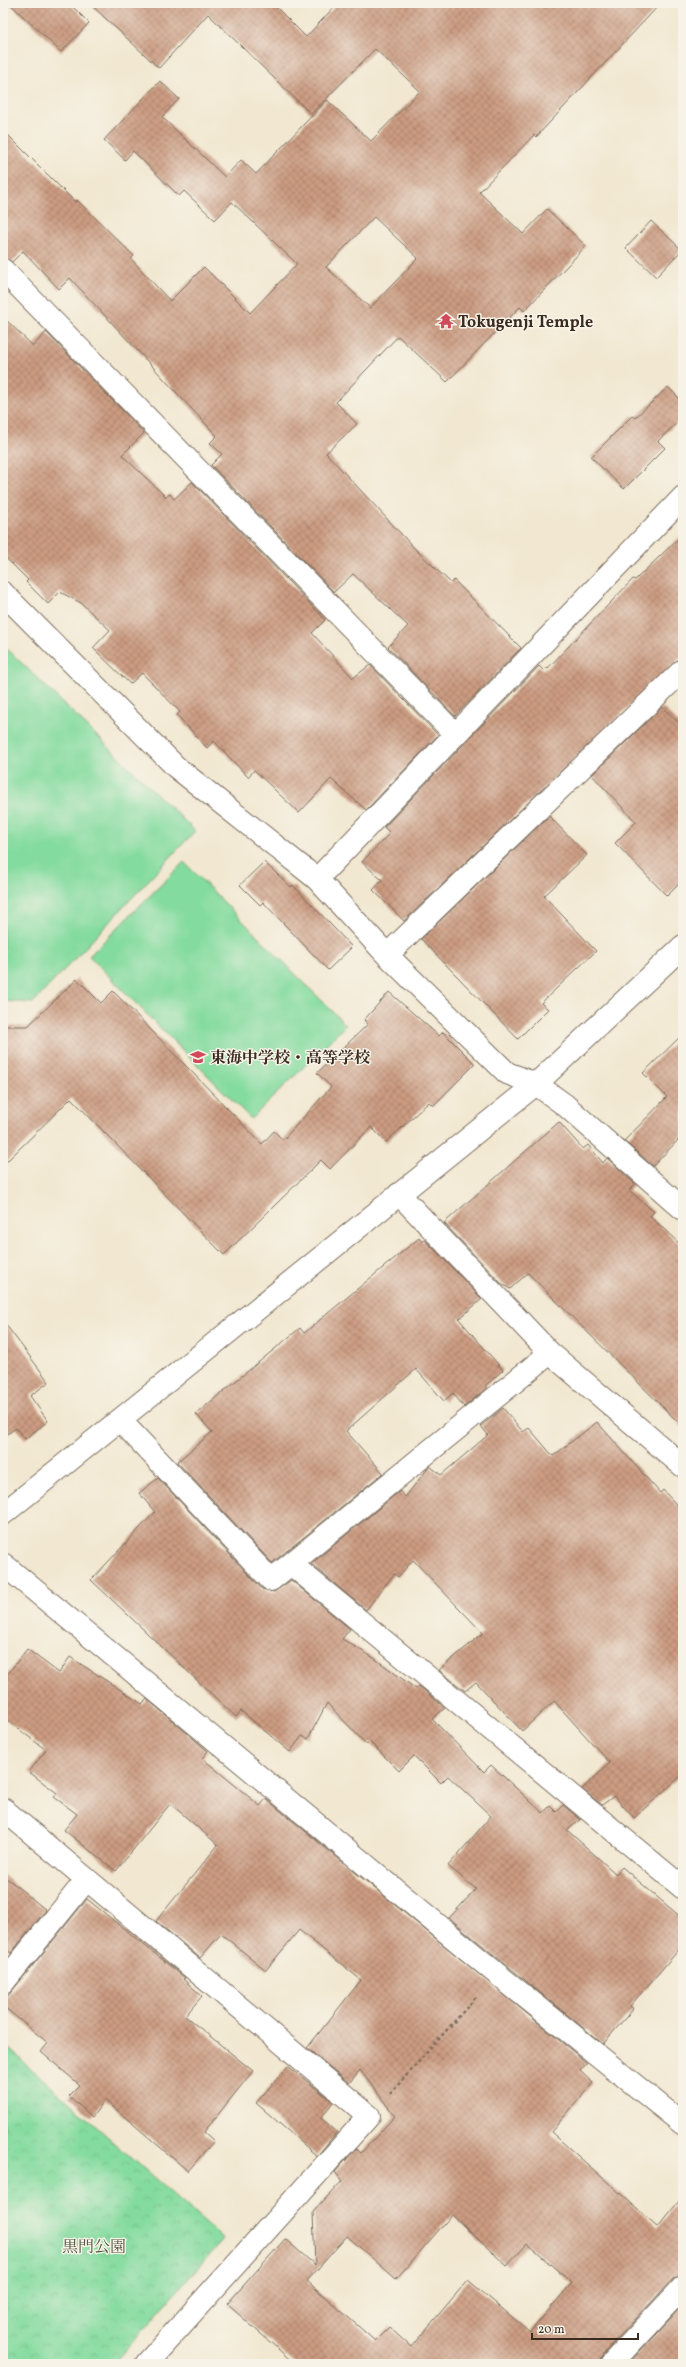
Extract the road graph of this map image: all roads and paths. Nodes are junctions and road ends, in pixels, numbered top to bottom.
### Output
1 (3, 270) edge
2 (679, 508) edge
3 (3, 593) edge
4 (683, 670) edge
5 (455, 734) junction
6 (317, 879) junction
7 (683, 946) edge
8 (387, 955) junction
9 (536, 1084) junction
10 (399, 1194) junction
11 (683, 1209) edge
12 (550, 1353) junction
13 (120, 1420) junction
14 (683, 1466) edge
15 (3, 1514) edge
16 (3, 1564) edge
17 (291, 1564) junction
18 (3, 1809) edge
19 (87, 1879) junction
20 (683, 1888) edge
21 (497, 1974) junction
22 (3, 1983) edge
23 (370, 2116) junction
24 (683, 2124) edge
25 (683, 2287) edge
26 (146, 2364) edge
27 (611, 2364) edge

1 - 5 street
2 - 5 street
3 - 6 street
4 - 8 street
5 - 6 street
6 - 8 street
7 - 9 street
8 - 9 street
9 - 10 street
9 - 11 street
10 - 12 street
10 - 13 street
12 - 14 street
12 - 17 street
13 - 15 street
13 - 17 street
16 - 21 street
17 - 20 street
18 - 19 street
19 - 22 street
19 - 23 street
21 - 23 path
21 - 24 street
23 - 26 street
25 - 27 street

